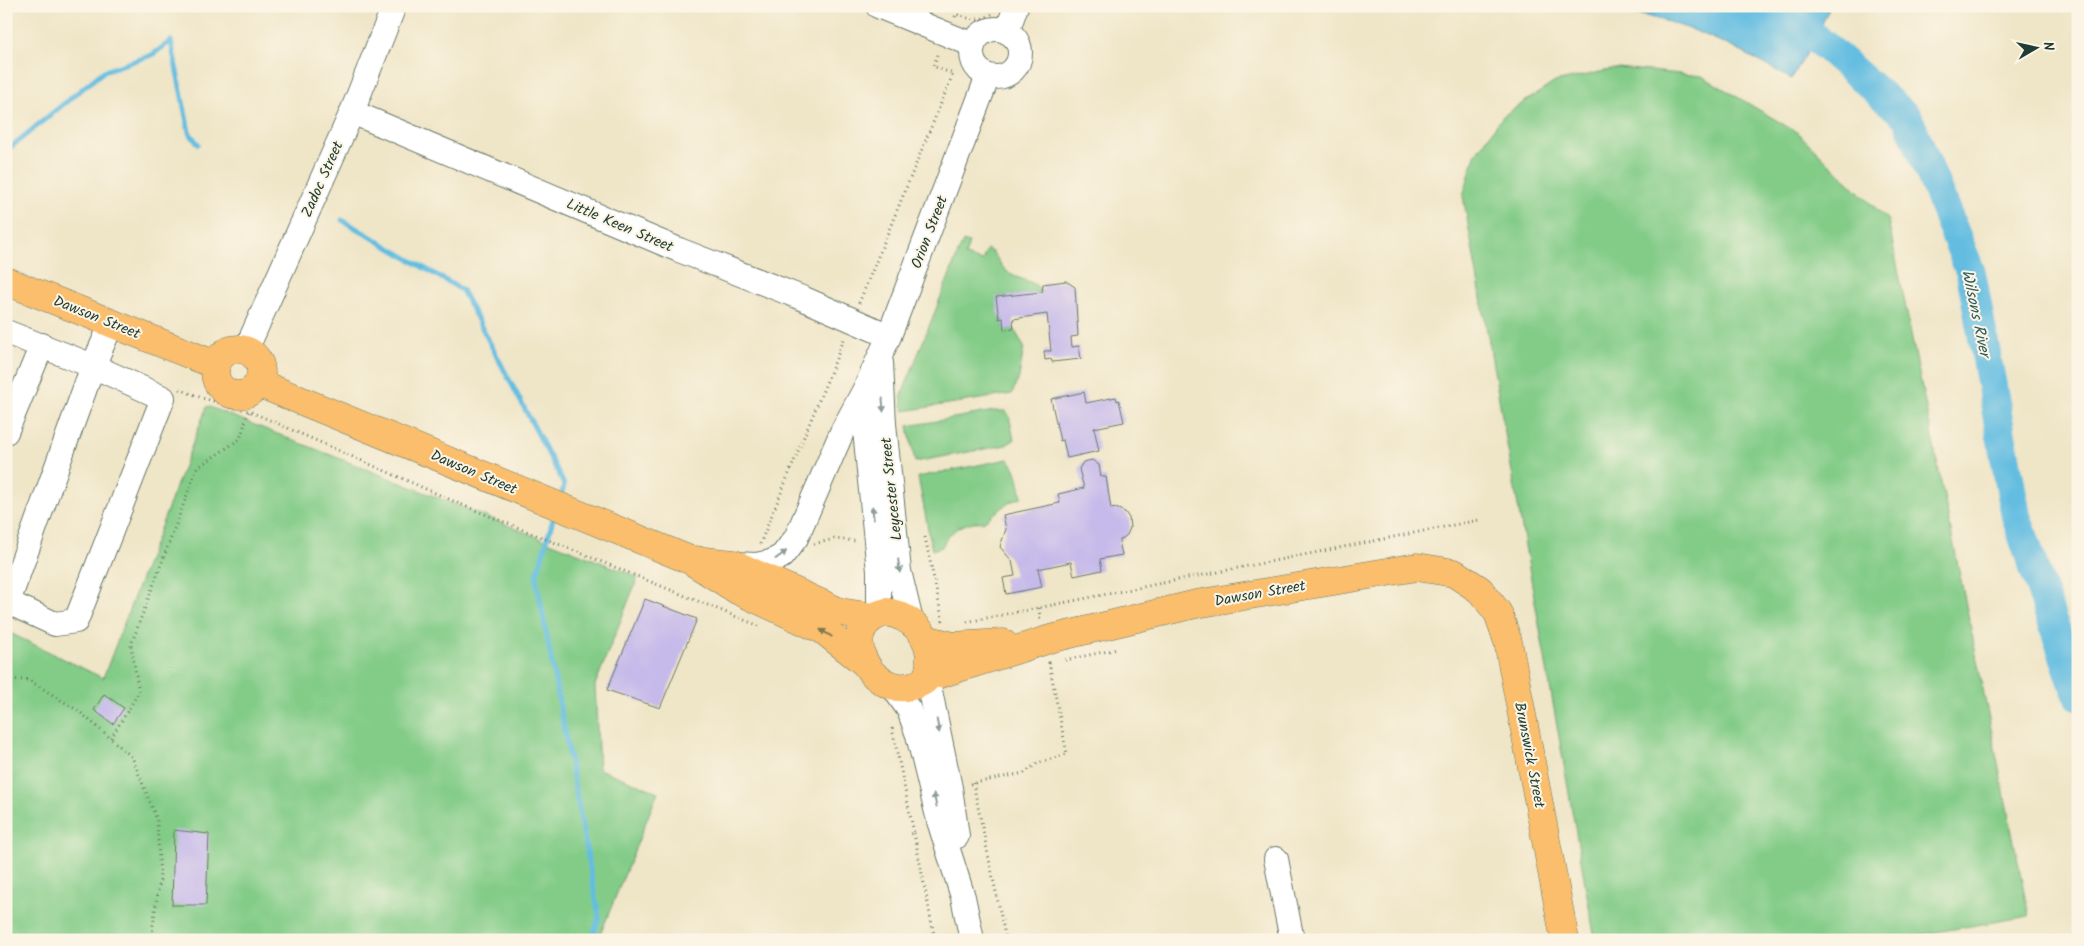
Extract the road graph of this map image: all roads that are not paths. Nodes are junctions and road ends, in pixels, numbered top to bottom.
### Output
1 (394, 6) edge
2 (878, 6) edge
3 (1007, 8) edge
4 (1007, 32) junction
5 (973, 45) junction
6 (988, 76) junction
7 (352, 112) junction
8 (6, 280) edge
9 (112, 323) junction
10 (6, 332) edge
11 (42, 345) junction
12 (885, 346) junction
13 (246, 350) junction
14 (216, 365) junction
15 (93, 366) junction
16 (258, 383) junction
17 (866, 388) junction
18 (6, 432) edge
19 (690, 560) junction
20 (734, 564) junction
21 (1470, 582) joint
22 (7, 602) edge
23 (876, 615) junction
24 (928, 628) junction
25 (1050, 639) junction
26 (864, 663) junction
27 (926, 676) junction
28 (893, 686) junction
29 (1276, 859) dead end
30 (963, 898) junction
31 (972, 940) edge
32 (1292, 940) edge
33 (1565, 940) edge

1 - 7 street, Zadoc Street
2 - 5 street
3 - 4 street
4 - 5 street
4 - 6 street
5 - 6 street
6 - 12 street, Orion Street
7 - 12 street, Little Keen Street
7 - 13 street, Zadoc Street
8 - 9 main road, Dawson Street
9 - 14 main road, Dawson Street
9 - 15 street
10 - 11 street
11 - 15 street
11 - 18 street
12 - 17 street, Orion Street
12 -> 24 street, Leycester Street
13 - 14 main road
13 - 16 main road
14 - 16 main road
15 - 22 street
15 - 22 street
16 - 19 main road, Dawson Street
20 -> 17 street, Orion Street
23 -> 17 street, Orion Street
19 - 20 main road, Dawson Street
26 -> 19 main road, Dawson Street
20 - 23 main road, Dawson Street
21 - 25 main road, Dawson Street
21 - 33 main road, Brunswick Street
23 - 24 main road
23 - 26 main road
24 - 25 main road, Dawson Street
24 - 27 main road
25 - 27 main road, Dawson Street
26 - 28 main road
27 - 28 main road
27 -> 30 street
30 -> 28 street
29 - 32 street
30 - 31 street

